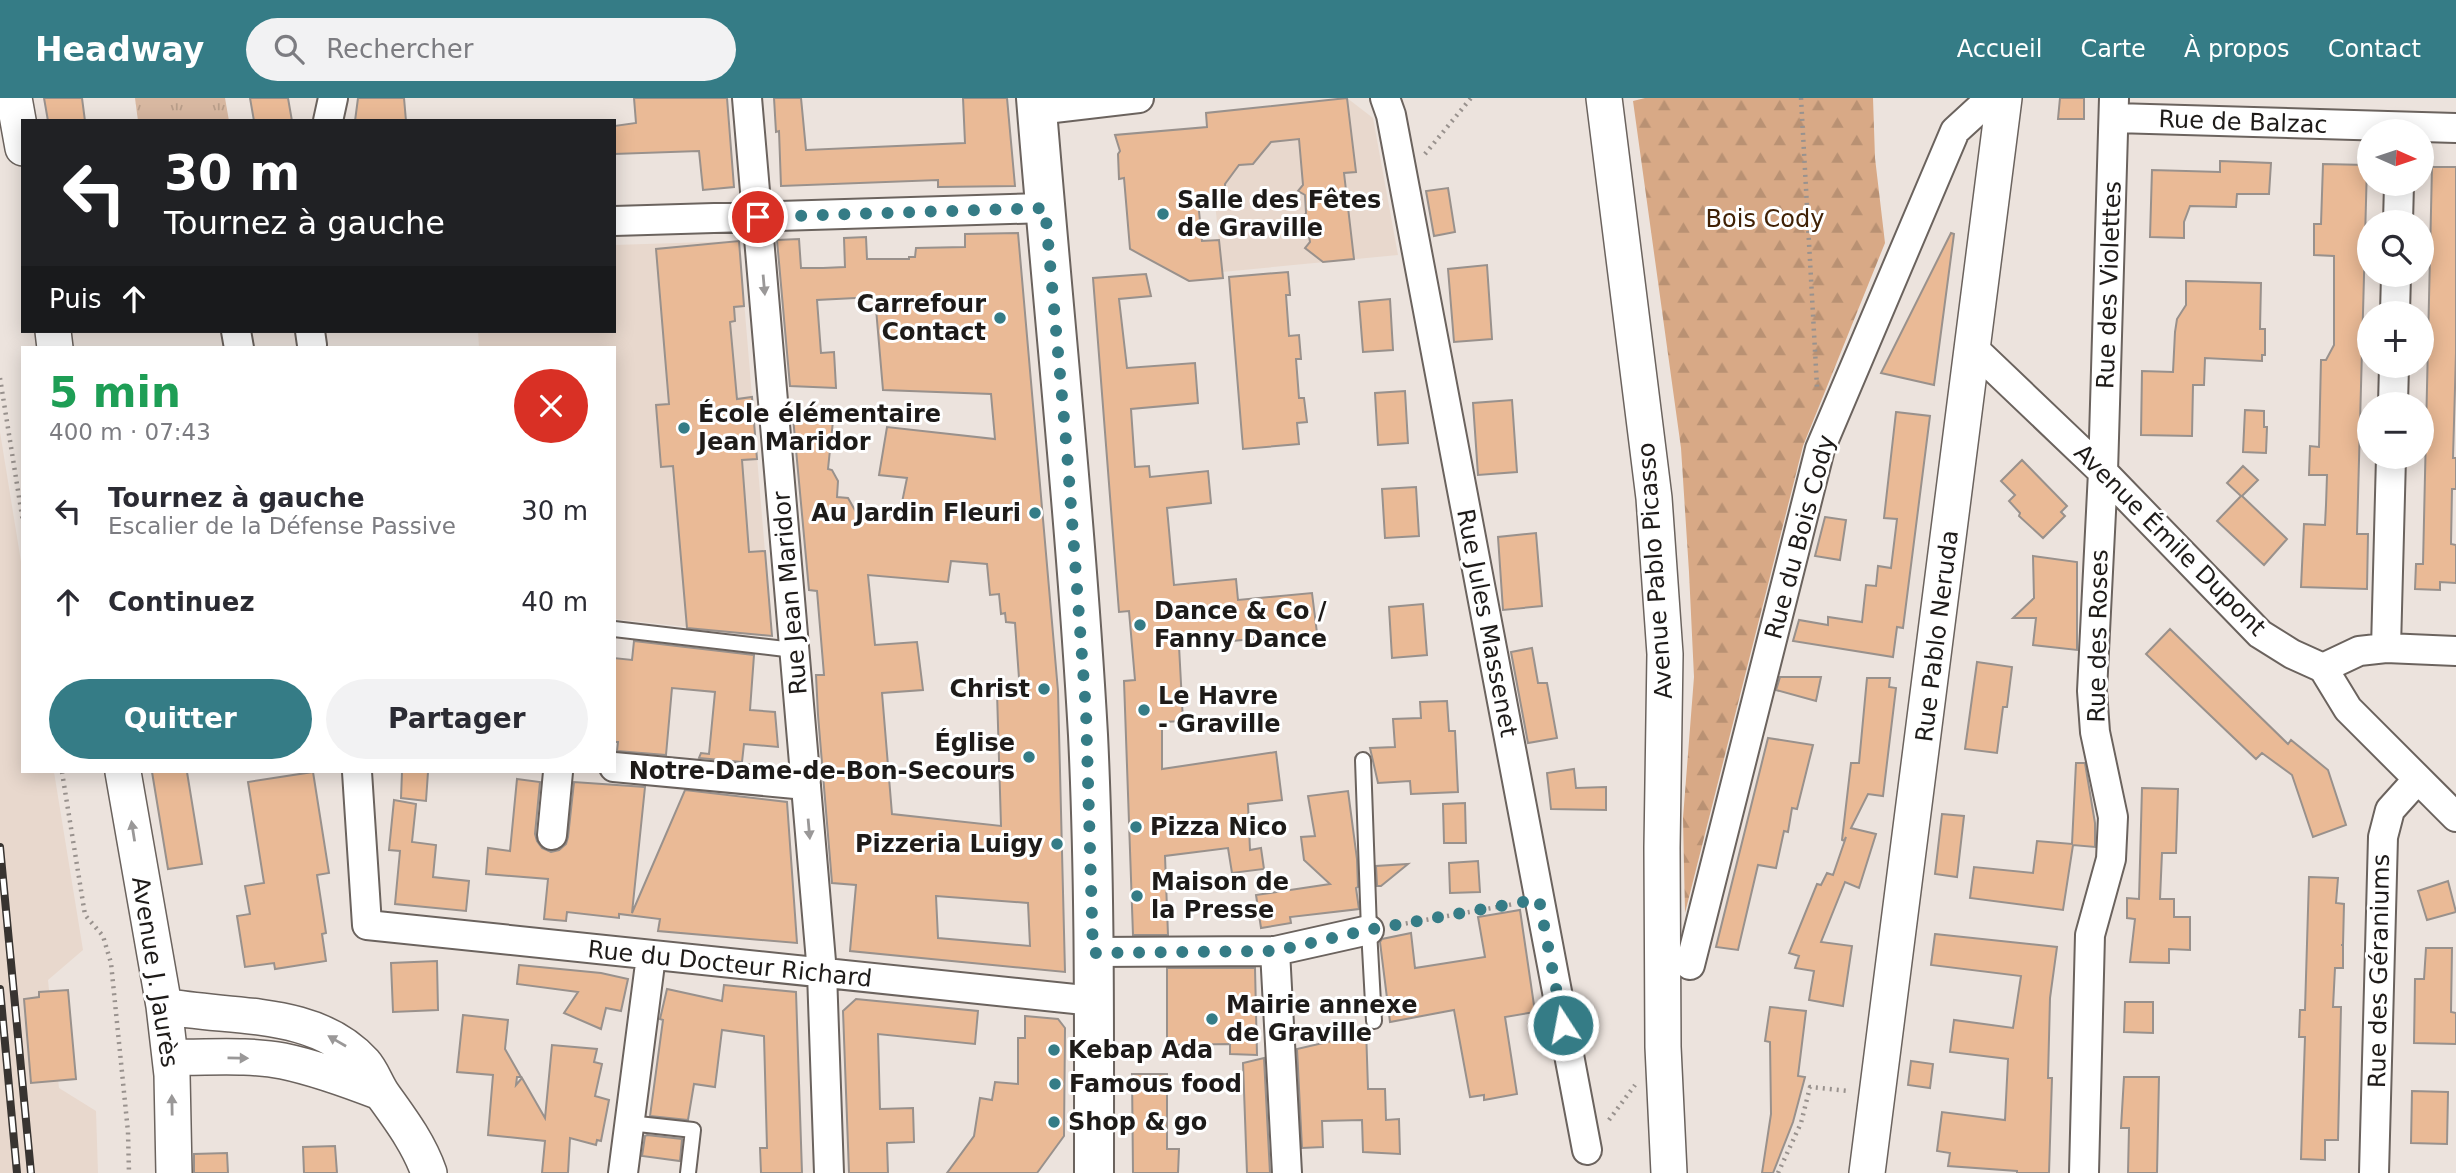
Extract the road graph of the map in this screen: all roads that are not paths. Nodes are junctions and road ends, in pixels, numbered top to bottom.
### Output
1 (14, 98) edge
2 (333, 98) edge
3 (747, 98) edge
4 (1139, 98) edge
5 (1385, 98) edge
6 (1604, 98) edge
7 (1991, 98) edge
8 (2004, 98) edge
9 (1036, 104) edge
10 (2114, 108) edge
11 (328, 119) edge
12 (2357, 126) edge
13 (2434, 128) edge
14 (2456, 128) edge
15 (21, 137) edge
16 (1045, 208) junction
17 (758, 217) junction
18 (616, 221) edge
19 (1973, 348) junction
20 (2391, 469) edge
21 (2103, 472) junction
22 (616, 629) edge
23 (2386, 648) junction
24 (794, 650) junction
25 (2456, 651) edge
26 (2323, 668) junction
27 (1363, 760) dead end
28 (616, 767) edge
29 (123, 773) edge
30 (357, 773) edge
31 (558, 773) edge
32 (2417, 780) junction
33 (806, 786) junction
34 (2456, 817) edge
35 (552, 835) dead end
36 (1368, 930) junction
37 (1275, 951) junction
38 (1093, 953) junction
39 (651, 956) junction
40 (1690, 965) dead end
41 (822, 973) junction
42 (1094, 1001) junction
43 (164, 1006) junction
44 (1374, 1021) dead end
45 (170, 1057) junction
46 (380, 1092) junction
47 (629, 1123) junction
48 (1587, 1150) road end
49 (174, 1173) edge
50 (429, 1173) edge
51 (623, 1173) edge
52 (688, 1173) edge
53 (829, 1173) edge
54 (1094, 1173) edge
55 (1287, 1173) edge
56 (1669, 1173) edge
57 (1867, 1173) edge
58 (2084, 1173) edge
59 (2374, 1173) edge

1 - 15 street
2 - 11 street
3 - 17 street, Rue Jean Maridor
4 - 9 street
5 - 48 street, Rue Jules Massenet
6 - 56 street, Avenue Pablo Picasso
7 - 40 street, Rue du Bois Cody
8 - 19 street, Rue Pablo Neruda
9 - 16 main road
10 - 12 street, Rue de Balzac
10 - 21 street, Rue des Violettes
13 - 14 street, Rue de Balzac
16 - 17 street
16 - 38 main road
17 - 18 street
17 -> 24 street, Rue Jean Maridor
19 - 21 street, Avenue Émile Dupont
19 - 57 street, Rue Pablo Neruda
20 - 23 street
21 - 26 street, Avenue Émile Dupont
21 - 58 street, Rue des Roses
22 - 24 lane
23 - 25 street
23 - 26 street
24 - 33 street, Rue Jean Maridor
26 - 32 street
27 - 36 lane
28 - 33 street
43 -> 29 street, Avenue J. Jaurès
30 - 39 street, Rue du Docteur Richard
31 - 35 street
32 - 34 street
32 - 59 street, Rue des Géraniums
33 -> 41 street, Rue Jean Maridor
36 - 37 street
36 - 44 lane
37 - 38 street
37 - 55 street
38 - 42 main road
39 - 41 street, Rue du Docteur Richard
39 - 47 street
41 - 42 street, Rue du Docteur Richard
41 - 53 street, Rue Jean Maridor
42 - 54 main road
43 - 45 street, Avenue J. Jaurès
46 -> 43 street
45 -> 46 street
49 -> 45 street, Avenue J. Jaurès
46 - 50 street
47 - 51 street
47 - 52 lane

